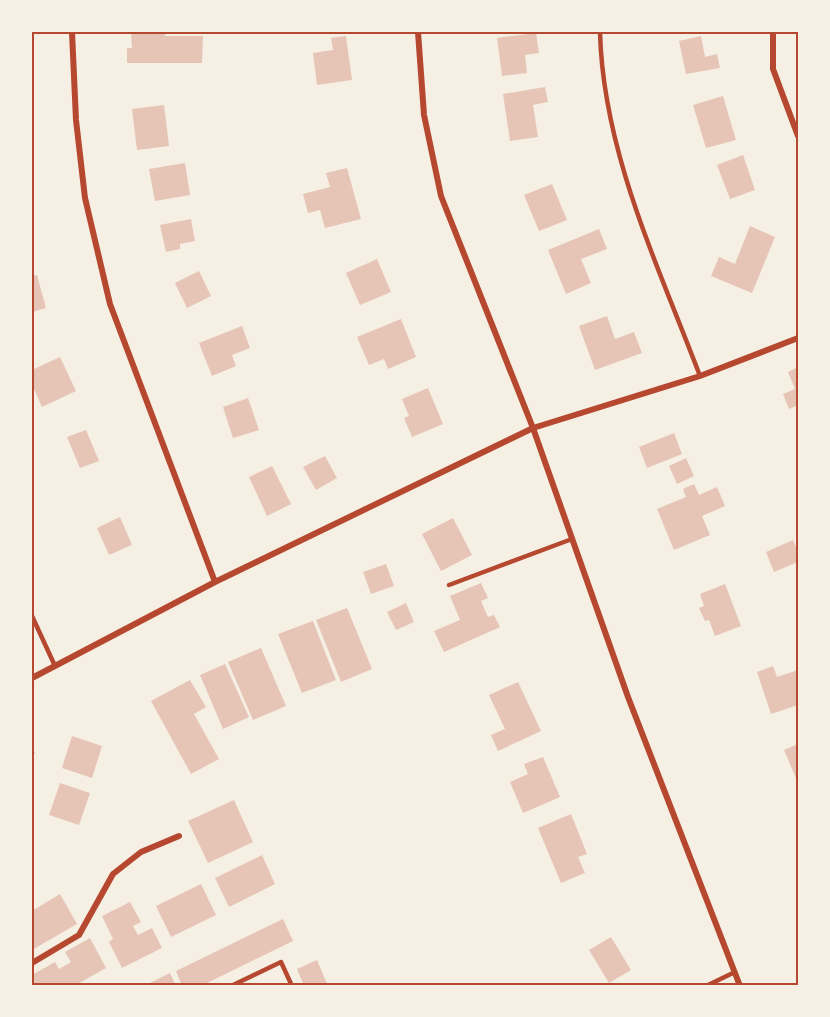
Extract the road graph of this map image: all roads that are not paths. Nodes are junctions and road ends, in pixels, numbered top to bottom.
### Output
1 (72, 32) edge
2 (418, 32) edge
3 (600, 32) edge
4 (773, 32) edge
5 (798, 136) edge
6 (798, 338) edge
7 (700, 376) junction
8 (533, 428) junction
9 (572, 539) junction
10 (215, 582) junction
11 (449, 585) dead end
12 (32, 616) edge
13 (55, 666) junction
14 (32, 678) edge
15 (179, 836) dead end
16 (32, 963) edge
17 (735, 972) junction
18 (231, 986) edge
19 (292, 986) edge
20 (706, 986) edge
21 (740, 986) edge

1 - 10 street
2 - 8 street
3 - 7 lane
4 - 5 street
6 - 7 street
7 - 8 street
8 - 9 street
8 - 10 street
9 - 11 lane
9 - 17 street
10 - 13 street
12 - 13 lane
13 - 14 street
15 - 16 street
17 - 20 lane
17 - 21 street
18 - 19 lane

